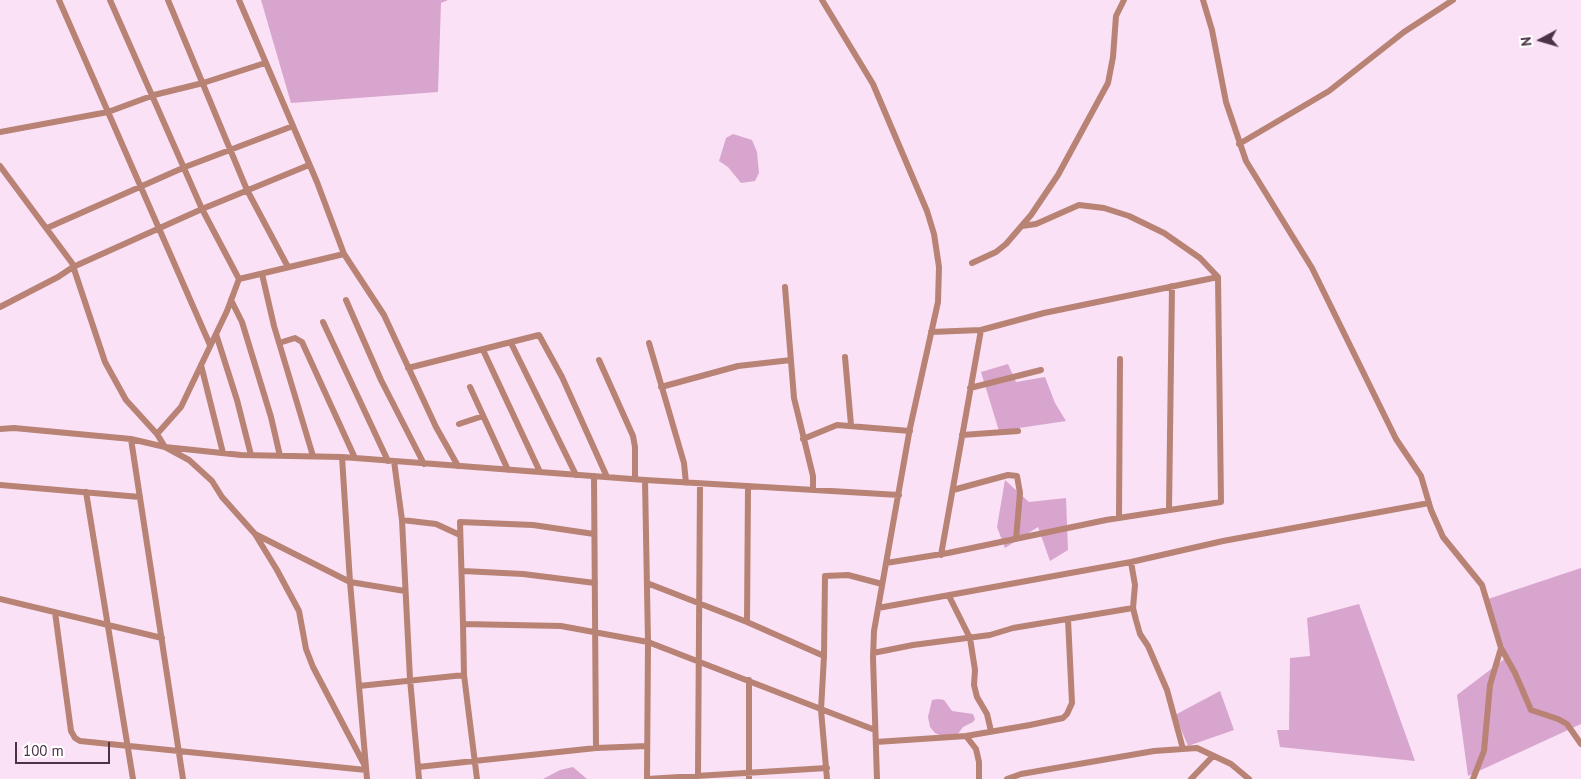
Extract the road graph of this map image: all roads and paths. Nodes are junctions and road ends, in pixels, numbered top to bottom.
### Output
1 (59, 0) edge
2 (110, 0) edge
3 (168, 0) edge
4 (239, 0) edge
5 (822, 0) edge
6 (1124, 0) edge
7 (1203, 0) edge
8 (1453, 0) edge
9 (265, 63) junction
10 (203, 83) junction
11 (154, 95) junction
12 (108, 112) junction
13 (293, 126) junction
14 (0, 132) edge
15 (1239, 144) junction
16 (231, 150) junction
17 (309, 164) junction
18 (0, 166) edge
19 (185, 168) junction
20 (142, 187) junction
21 (247, 190) junction
22 (202, 209) junction
23 (1022, 226) junction
24 (47, 228) junction
25 (159, 228) junction
26 (344, 254) junction
27 (972, 263) dead end
28 (73, 267) junction
29 (288, 267) junction
30 (262, 274) junction
31 (1218, 277) junction
32 (239, 279) junction
33 (1172, 286) junction
34 (785, 287) dead end
35 (231, 300) junction
36 (346, 300) dead end
37 (0, 307) edge
38 (323, 322) dead end
39 (981, 330) junction
40 (931, 332) junction
41 (216, 334) junction
42 (279, 343) junction
43 (511, 343) junction
44 (649, 343) dead end
45 (210, 345) junction
46 (483, 350) junction
47 (845, 357) dead end
48 (1120, 359) dead end
49 (599, 360) dead end
50 (791, 360) junction
51 (201, 364) junction
52 (408, 368) junction
53 (1041, 370) dead end
54 (470, 387) dead end
55 (661, 388) junction
56 (970, 388) junction
57 (483, 416) junction
58 (459, 424) dead end
59 (851, 425) junction
60 (0, 429) edge
61 (910, 431) junction
62 (1018, 431) dead end
63 (157, 434) junction
64 (962, 435) junction
65 (131, 439) junction
66 (804, 439) junction
67 (165, 447) junction
68 (223, 453) junction
69 (251, 455) junction
70 (280, 456) junction
71 (313, 456) junction
72 (342, 457) junction
73 (355, 458) junction
74 (391, 461) junction
75 (424, 464) junction
76 (458, 466) junction
77 (508, 470) junction
78 (540, 472) junction
79 (576, 475) junction
80 (594, 476) junction
81 (607, 477) junction
82 (635, 479) junction
83 (645, 480) junction
84 (686, 483) junction
85 (700, 484) junction
86 (0, 485) edge
87 (748, 486) junction
88 (812, 490) junction
89 (953, 490) junction
90 (86, 492) junction
91 (899, 495) junction
92 (140, 497) junction
93 (1429, 503) junction
94 (1169, 510) junction
95 (1119, 518) junction
96 (402, 520) junction
97 (255, 534) junction
98 (594, 534) junction
99 (460, 535) junction
100 (1016, 539) junction
101 (941, 555) junction
102 (1131, 562) junction
103 (886, 563) junction
104 (463, 571) junction
105 (350, 582) junction
106 (595, 583) junction
107 (647, 583) junction
108 (882, 584) junction
109 (405, 591) junction
110 (949, 596) junction
111 (0, 599) edge
112 (699, 604) junction
113 (878, 608) junction
114 (1133, 608) junction
115 (55, 612) junction
116 (1068, 619) junction
117 (747, 622) junction
118 (464, 624) junction
119 (110, 625) junction
120 (595, 632) junction
121 (162, 638) junction
122 (970, 638) junction
123 (648, 642) junction
124 (1501, 648) junction
125 (873, 653) junction
126 (824, 656) junction
127 (700, 661) junction
128 (464, 675) junction
129 (410, 679) junction
130 (749, 680) junction
131 (359, 686) junction
132 (821, 710) junction
133 (875, 730) junction
134 (991, 731) junction
135 (966, 736) junction
136 (876, 742) junction
137 (1581, 744) edge
138 (128, 745) junction
139 (647, 746) junction
140 (596, 748) junction
141 (1183, 749) junction
142 (180, 750) junction
143 (1213, 756) junction
144 (475, 760) junction
145 (418, 767) junction
146 (366, 768) junction
147 (827, 768) junction
148 (698, 775) junction
149 (749, 776) edge
150 (133, 779) edge
151 (183, 779) edge
152 (366, 779) edge
153 (419, 779) edge
154 (476, 779) edge
155 (647, 779) edge
156 (827, 779) edge
157 (877, 779) edge
158 (979, 779) edge
159 (1006, 779) edge
160 (1191, 779) edge
161 (1249, 779) edge
162 (1473, 779) edge

1 - 12 street
2 - 11 street
3 - 10 street
4 - 9 street
5 - 40 street
6 - 23 street
7 - 15 street
8 - 15 street
9 - 10 street
9 - 13 street
10 - 11 street
10 - 16 street
11 - 12 street
11 - 19 street
12 - 14 street
12 - 20 street
13 - 16 street
13 - 17 street
15 - 93 street
16 - 19 street
16 - 21 street
17 - 21 street
17 - 26 street
18 - 24 street
19 - 20 street
19 - 22 street
20 - 24 street
20 - 25 street
21 - 22 street
21 - 29 street
22 - 25 street
22 - 32 street
23 - 27 street
23 - 31 street
24 - 28 street
25 - 28 street
25 - 45 street
26 - 29 street
26 - 52 street
28 - 37 street
28 - 63 street
29 - 30 street
30 - 32 street
30 - 42 street
31 - 33 street
31 - 94 street
32 - 35 street
33 - 39 street
33 - 94 street
34 - 50 street
35 - 41 street
35 - 70 street
36 - 75 street
38 - 74 street
39 - 40 street
39 - 56 street
40 - 61 street
41 - 45 street
41 - 69 street
42 - 71 street
42 - 73 street
43 - 46 street
43 - 79 street
43 - 81 street
44 - 55 street
45 - 51 street
46 - 52 street
46 - 78 street
47 - 59 street
48 - 95 street
49 - 82 street
50 - 55 street
50 - 66 street
51 - 63 street
51 - 68 street
52 - 76 street
53 - 56 street
54 - 57 street
55 - 84 street
56 - 64 street
57 - 58 street
57 - 77 street
59 - 61 street
59 - 66 street
60 - 65 street
61 - 91 street
62 - 64 street
63 - 67 street
64 - 89 street
65 - 67 street
65 - 92 street
66 - 88 street
67 - 68 street
67 - 97 street
68 - 69 street
69 - 70 street
70 - 71 street
71 - 72 street
72 - 73 street
72 - 105 street
73 - 74 street
74 - 75 street
74 - 96 street
75 - 76 street
76 - 77 street
77 - 78 street
78 - 79 street
79 - 80 street
80 - 81 street
80 - 98 street
81 - 82 street
82 - 83 street
83 - 84 street
83 - 107 street
84 - 85 street
85 - 87 street
85 - 112 street
86 - 90 street
87 - 88 street
87 - 117 street
88 - 91 street
89 - 100 street
89 - 101 street
90 - 92 street
90 - 119 street
91 - 103 street
92 - 121 street
93 - 102 street
93 - 124 street
94 - 95 street
95 - 100 street
96 - 99 street
96 - 109 street
97 - 105 street
97 - 146 street
98 - 99 street
98 - 106 street
99 - 104 street
100 - 101 street
101 - 103 street
102 - 110 street
102 - 114 street
103 - 108 street
104 - 106 street
104 - 118 street
105 - 109 street
105 - 131 street
106 - 120 street
107 - 112 street
107 - 123 street
108 - 113 street
108 - 126 street
109 - 129 street
110 - 113 street
110 - 122 street
111 - 115 street
112 - 117 street
112 - 127 street
113 - 125 street
114 - 116 street
114 - 141 street
115 - 119 street
115 - 138 street
116 - 122 street
116 - 134 street
117 - 126 street
118 - 120 street
118 - 128 street
119 - 121 street
119 - 138 street
120 - 123 street
120 - 140 street
121 - 142 street
122 - 125 street
122 - 134 street
123 - 127 street
123 - 139 street
124 - 137 street
124 - 162 street
125 - 133 street
126 - 132 street
127 - 130 street
127 - 148 street
128 - 129 street
128 - 144 street
129 - 131 street
129 - 145 street
130 - 132 street
130 - 149 street
131 - 146 street
132 - 133 street
132 - 147 street
133 - 136 street
134 - 135 street
135 - 136 street
135 - 158 street
136 - 157 street
138 - 142 street
138 - 150 street
139 - 140 street
139 - 155 street
140 - 144 street
141 - 143 street
141 - 159 street
142 - 146 street
142 - 151 street
143 - 160 street
143 - 161 street
144 - 145 street
144 - 154 street
145 - 153 street
146 - 152 street
147 - 149 street
147 - 156 street
148 - 149 street
148 - 155 street

